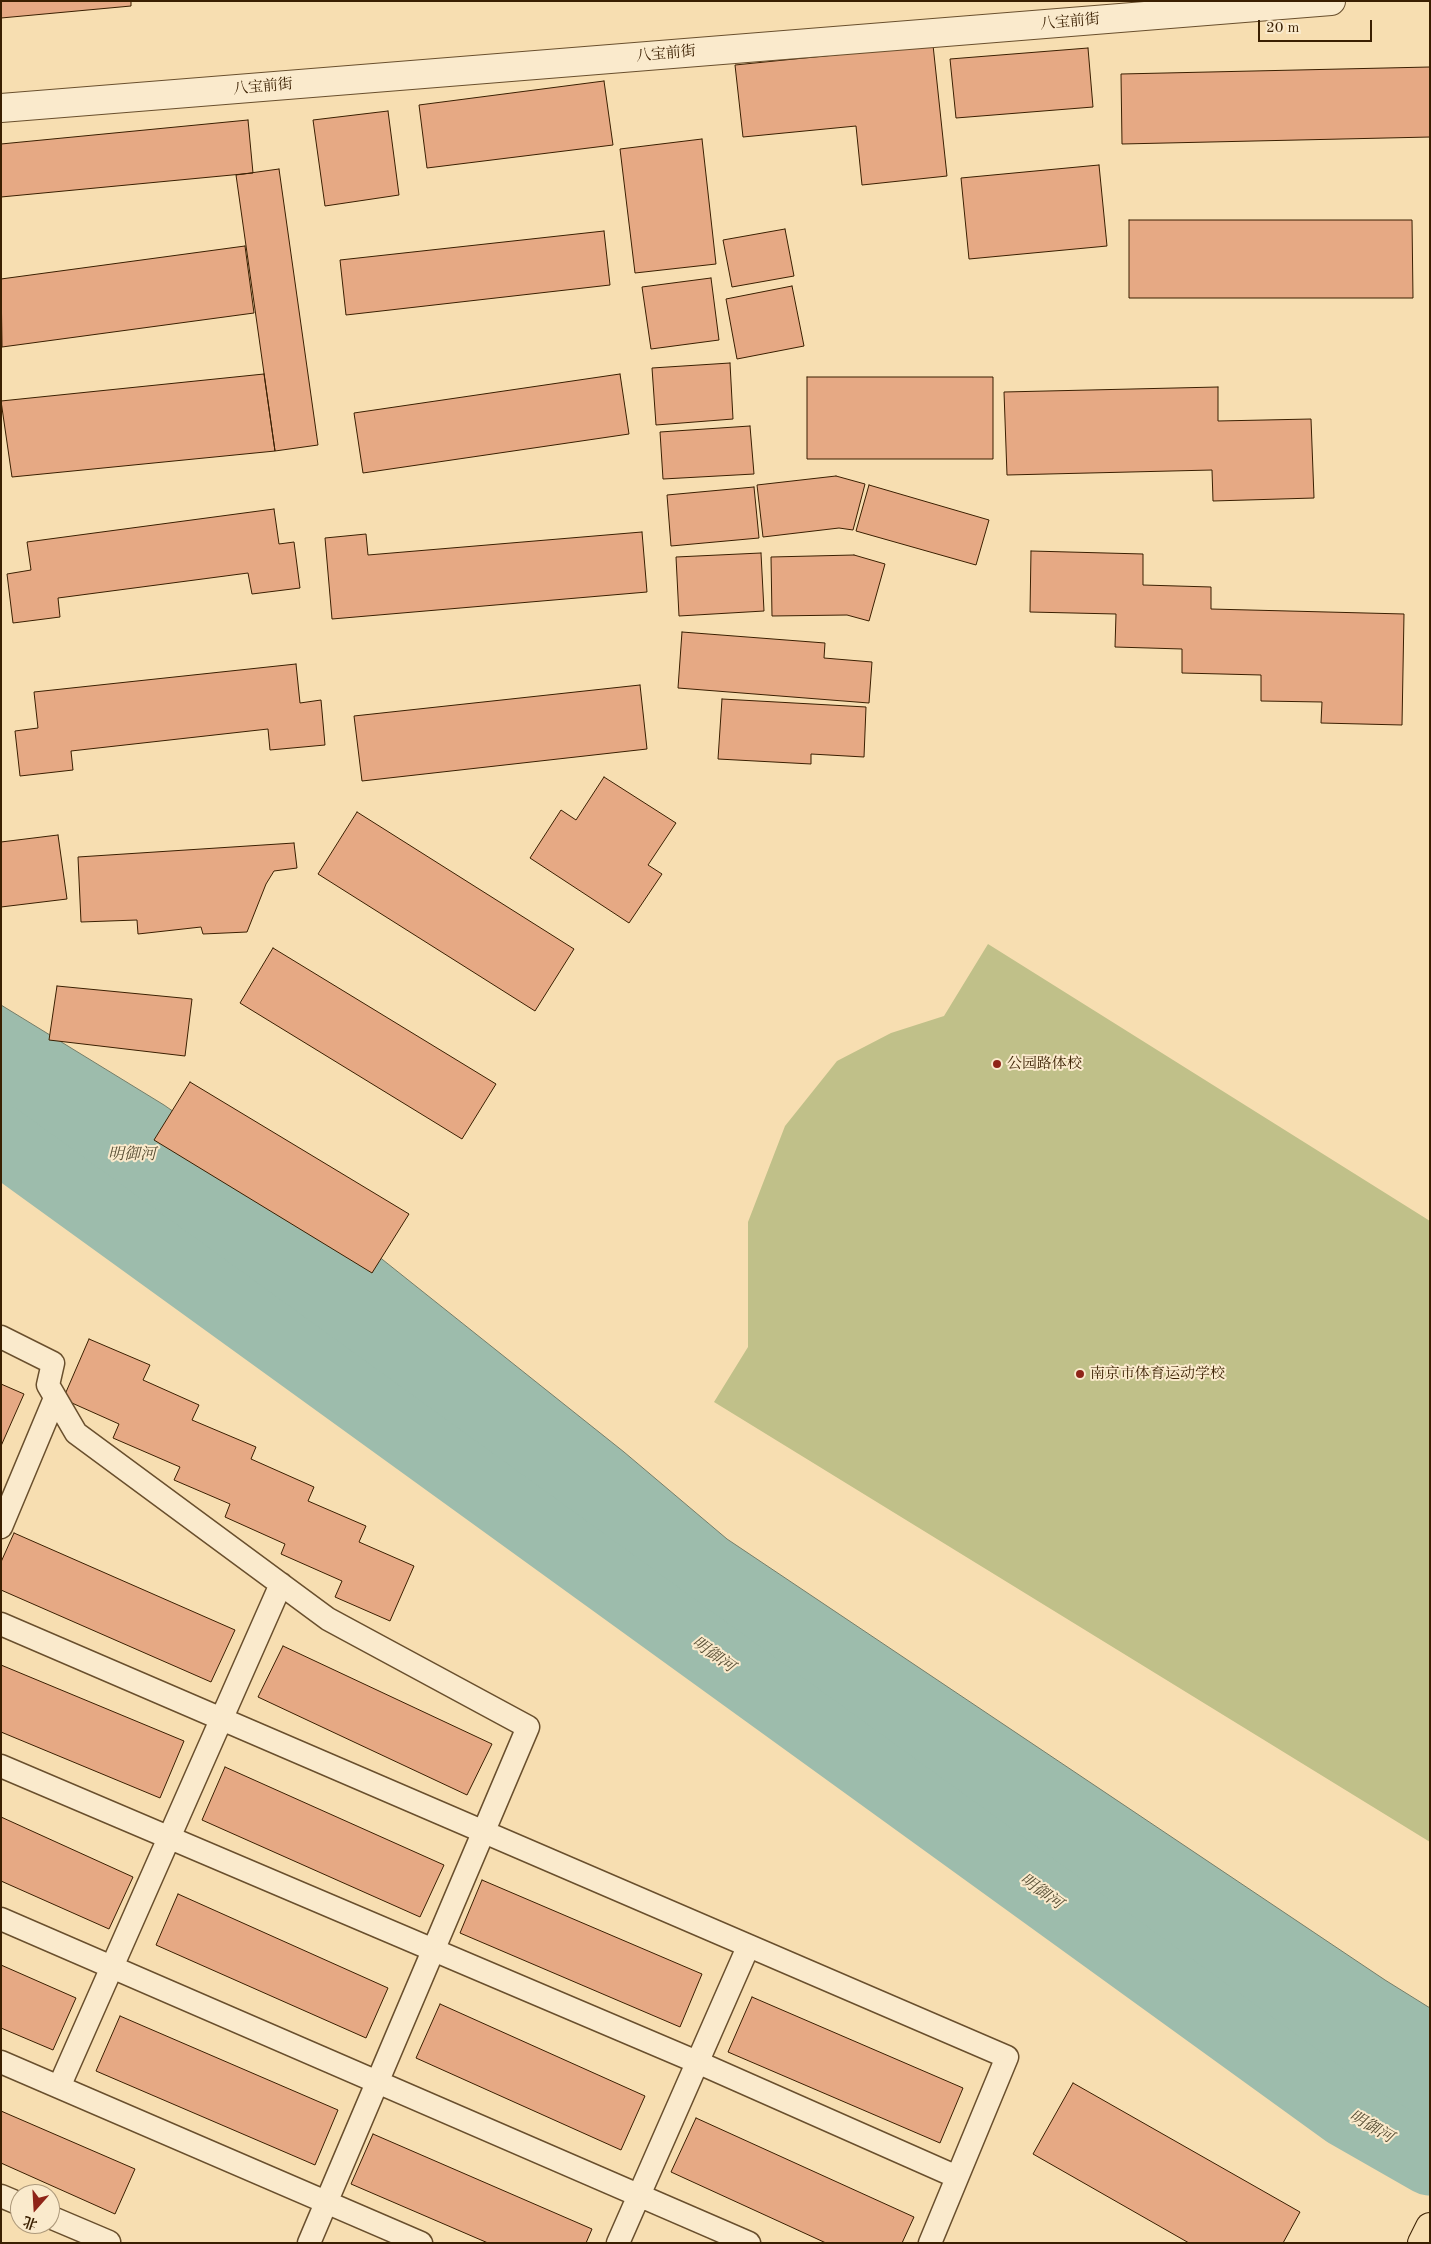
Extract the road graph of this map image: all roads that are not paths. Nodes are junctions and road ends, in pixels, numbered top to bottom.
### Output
1 (1331, 1) edge
2 (1, 108) edge
3 (1, 1337) edge
4 (56, 1398) junction
5 (1, 1527) edge
6 (281, 1584) junction
7 (1, 1624) edge
8 (222, 1719) junction
9 (1, 1766) edge
10 (482, 1831) junction
11 (169, 1838) junction
12 (1, 1919) edge
13 (748, 1947) junction
14 (433, 1949) junction
15 (112, 1967) junction
16 (1, 2062) edge
17 (697, 2062) junction
18 (377, 2082) junction
19 (59, 2087) junction
20 (958, 2177) junction
21 (639, 2195) junction
22 (326, 2201) junction
23 (60, 2221) edge
24 (1430, 2227) edge
25 (109, 2242) edge
26 (309, 2243) edge
27 (421, 2243) edge
28 (618, 2243) edge
29 (748, 2243) edge
30 (930, 2243) edge
31 (1422, 2243) edge

1 - 2 street, 八宝前街
3 - 4 lane
4 - 5 lane
4 - 6 lane
6 - 8 lane
6 - 10 lane
7 - 8 lane
8 - 10 lane
8 - 11 lane
9 - 11 lane
10 - 13 lane
10 - 14 lane
11 - 14 lane
11 - 15 lane
12 - 15 lane
13 - 17 lane
13 - 20 lane
14 - 17 lane
14 - 18 lane
15 - 18 lane
15 - 19 lane
16 - 19 lane
17 - 20 lane
17 - 21 lane
18 - 21 lane
18 - 22 lane
19 - 22 lane
20 - 30 lane
21 - 28 lane
21 - 29 lane
22 - 26 lane
22 - 27 lane
23 - 25 lane
24 - 31 main road

